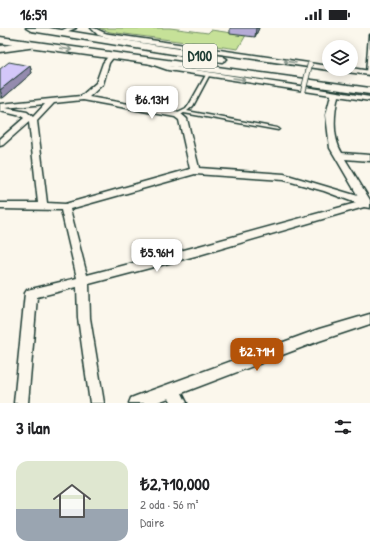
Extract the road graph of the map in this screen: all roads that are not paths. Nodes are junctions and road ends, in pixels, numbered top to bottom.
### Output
1 (73, 28) edge
2 (94, 28) edge
3 (24, 30) edge
4 (61, 32) junction
5 (370, 36) edge
6 (0, 39) edge
7 (105, 39) junction
8 (129, 40) junction
9 (33, 45) junction
10 (0, 49) edge
11 (112, 55) junction
12 (132, 58) junction
13 (369, 63) edge
14 (310, 64) dead end
15 (322, 67) edge
16 (358, 73) edge
17 (208, 74) junction
18 (369, 76) edge
19 (370, 91) edge
20 (303, 92) dead end
21 (335, 93) junction
22 (83, 98) junction
23 (370, 98) edge
24 (54, 100) junction
25 (0, 107) edge
26 (180, 113) junction
27 (31, 119) junction
28 (277, 129) dead end
29 (0, 143) edge
30 (339, 156) junction
31 (370, 158) edge
32 (195, 171) junction
33 (0, 206) edge
34 (369, 206) edge
35 (43, 207) junction
36 (65, 207) junction
37 (83, 281) junction
38 (370, 318) edge
39 (172, 390) junction
40 (21, 403) edge
41 (97, 403) edge
42 (136, 403) edge
43 (180, 403) edge

1 - 4 street
2 - 8 street
3 - 4 highway, D100
3 - 6 highway
4 - 7 highway, D100
4 - 9 highway
5 - 13 lane
6 - 9 highway, D100
7 - 8 highway
7 - 18 highway, D100
15 -> 8 street
9 - 10 main road
9 -> 11 highway, D100
11 - 12 highway, D100
11 - 22 street
12 - 17 street
12 - 19 highway, D100
13 - 18 lane
14 - 20 street, bridge
16 - 18 street
17 -> 21 street
17 - 26 lane
21 - 23 street
21 - 30 street
22 - 24 street
22 - 26 street
24 - 25 street
24 - 27 street
25 - 27 street
26 - 28 lane
26 - 32 street
27 - 29 street
27 - 35 street
30 - 31 street
30 - 34 street
32 - 34 street
32 - 36 street
33 - 35 street
34 - 37 street
35 - 36 street
36 - 37 street
37 - 40 street
37 - 41 street
38 - 39 street
39 - 42 street
39 - 43 street

